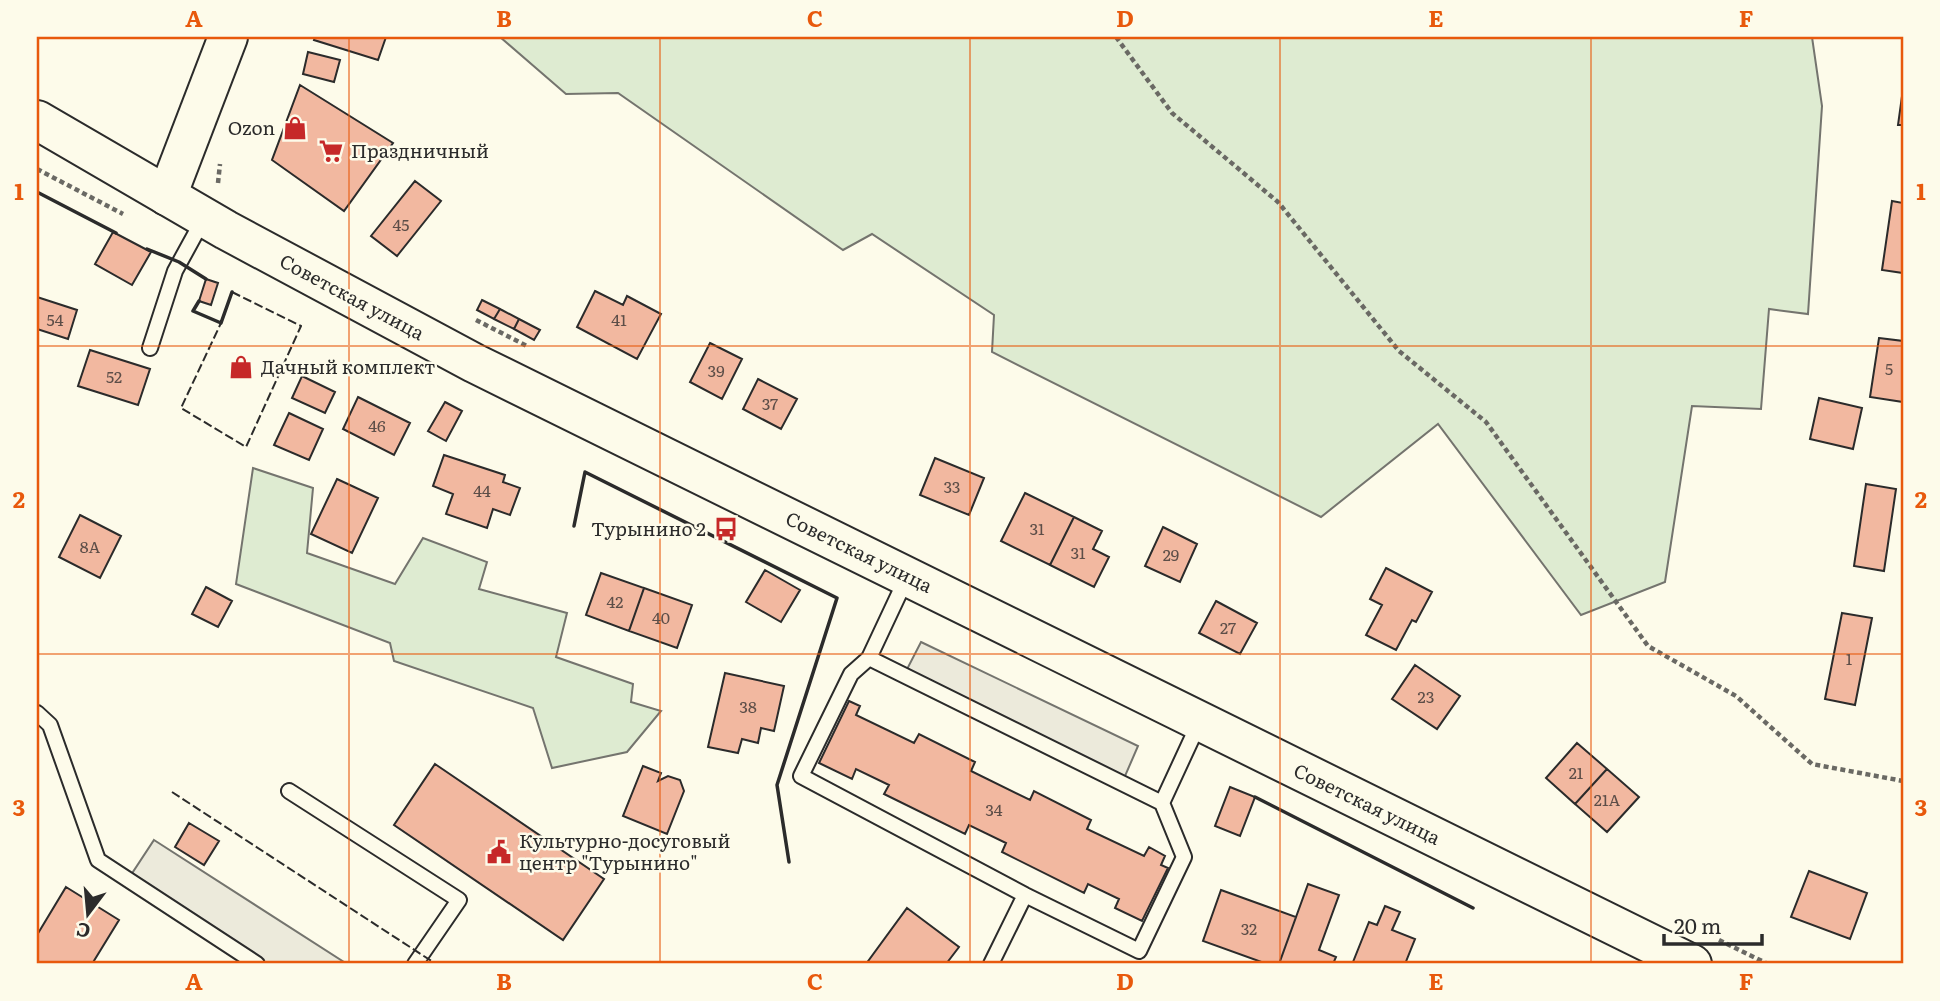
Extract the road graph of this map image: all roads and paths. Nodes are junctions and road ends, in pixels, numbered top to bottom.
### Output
1 (228, 37) edge
2 (1116, 37) edge
3 (37, 120) edge
4 (167, 196) junction
5 (204, 218) junction
6 (150, 348) dead end
7 (908, 576) junction
8 (869, 658) junction
9 (37, 713) edge
10 (1200, 721) junction
11 (1903, 781) edge
12 (289, 791) dead end
13 (1162, 803) junction
14 (1025, 895) junction
15 (257, 964) edge
16 (415, 964) edge
17 (991, 964) edge
18 (1692, 964) edge

1 - 4 main road
2 - 11 path
3 - 4 main road, Советская улица
4 - 5 main road, Советская улица
5 - 6 lane
5 - 7 main road, Советская улица
7 - 8 lane
7 - 10 main road, Советская улица
8 - 13 lane
8 - 14 lane
9 - 15 lane
10 - 13 lane
10 - 18 main road, Советская улица
12 - 16 lane
13 - 14 lane
14 - 17 lane

